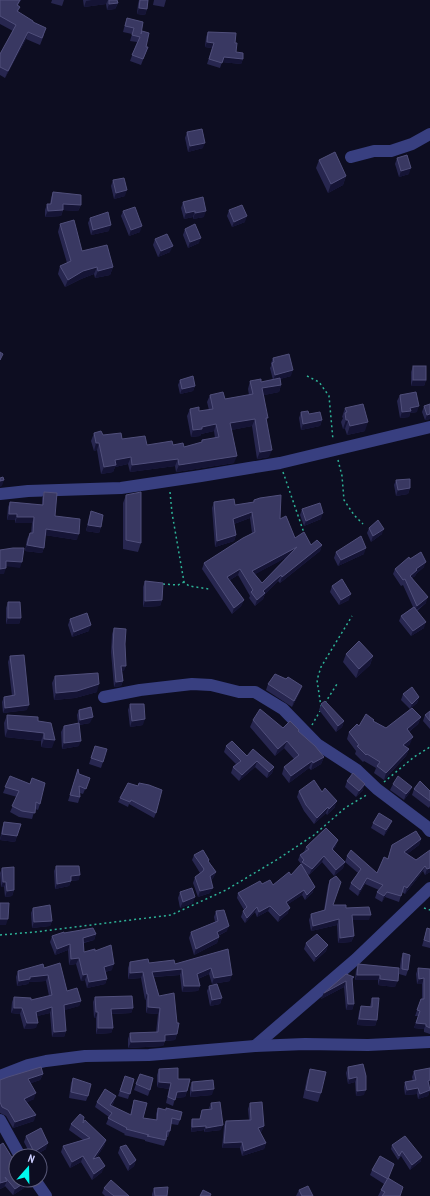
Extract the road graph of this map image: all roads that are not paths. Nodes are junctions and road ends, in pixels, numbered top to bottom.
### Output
1 (430, 134) edge
2 (351, 157) dead end
3 (430, 427) edge
4 (0, 494) edge
5 (104, 696) dead end
6 (430, 832) edge
7 (430, 888) edge
8 (430, 1042) edge
9 (255, 1046) junction
10 (0, 1076) edge
11 (0, 1120) edge
12 (16, 1148) edge

1 - 2 street
3 - 4 street
5 - 6 street
7 - 9 street
8 - 9 street
9 - 10 street
11 - 12 street

